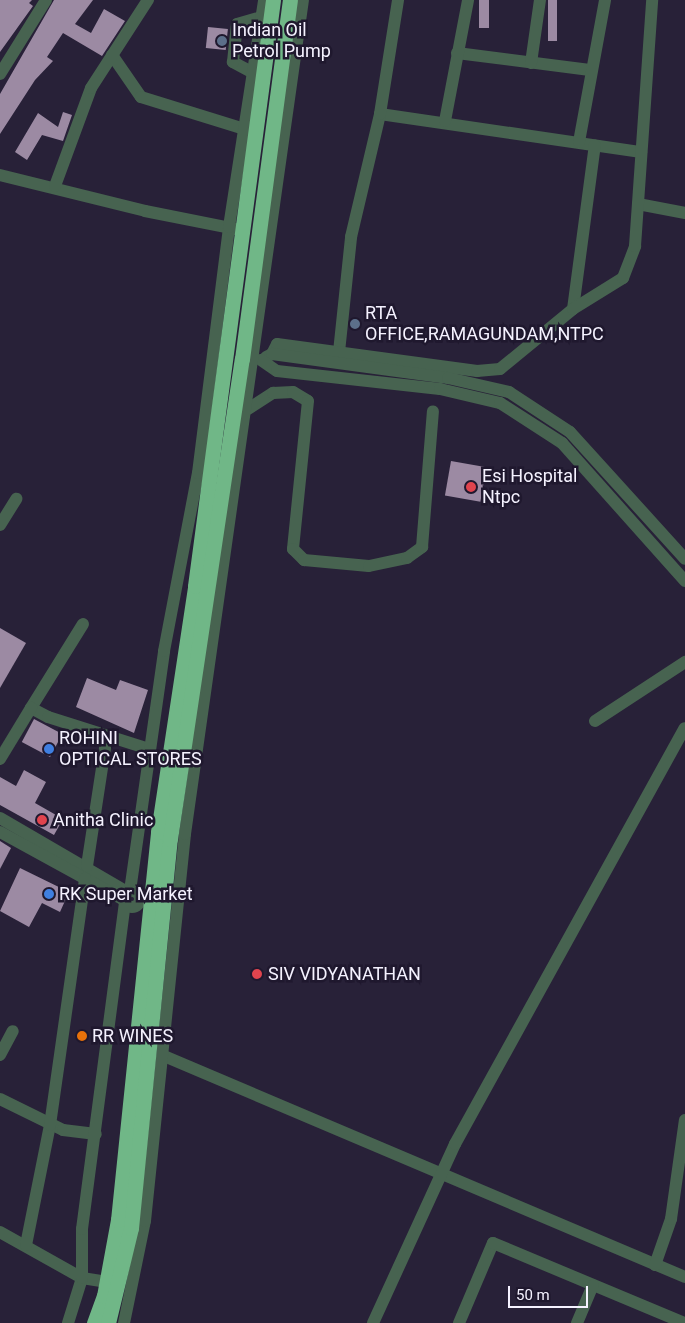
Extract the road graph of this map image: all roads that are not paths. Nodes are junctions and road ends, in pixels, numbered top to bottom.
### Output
1 (46, 0) edge
2 (148, 0) edge
3 (290, 0) edge
4 (303, 0) edge
5 (398, 0) edge
6 (468, 0) edge
7 (540, 0) edge
8 (605, 0) edge
9 (652, 0) edge
10 (268, 8) edge
11 (457, 53) junction
12 (112, 55) junction
13 (531, 63) junction
14 (590, 70) junction
15 (0, 74) edge
16 (259, 75) junction
17 (380, 114) junction
18 (445, 121) junction
19 (279, 129) junction
20 (249, 131) junction
21 (579, 142) junction
22 (595, 145) junction
23 (642, 152) junction
24 (0, 175) edge
25 (55, 186) junction
26 (638, 204) junction
27 (685, 213) edge
28 (236, 228) junction
29 (573, 309) junction
30 (339, 352) junction
31 (219, 356) junction
32 (257, 358) junction
33 (276, 371) junction
34 (273, 393) junction
35 (214, 400) junction
36 (248, 409) junction
37 (433, 411) dead end
38 (16, 499) dead end
39 (0, 525) edge
40 (685, 559) edge
41 (683, 578) edge
42 (83, 624) dead end
43 (208, 640) junction
44 (685, 662) edge
45 (31, 708) junction
46 (595, 720) dead end
47 (187, 724) junction
48 (685, 728) edge
49 (107, 736) junction
50 (149, 749) junction
51 (0, 760) edge
52 (0, 818) edge
53 (0, 832) edge
54 (86, 872) junction
55 (127, 897) junction
56 (158, 907) junction
57 (13, 1031) dead end
58 (0, 1055) edge
59 (164, 1056) junction
60 (0, 1100) edge
61 (685, 1120) edge
62 (50, 1125) junction
63 (96, 1134) junction
64 (441, 1172) junction
65 (0, 1232) edge
66 (26, 1244) junction
67 (655, 1265) junction
68 (685, 1277) edge
69 (82, 1278) junction
70 (106, 1282) junction
71 (592, 1284) junction
72 (68, 1323) edge
73 (94, 1323) edge
74 (108, 1323) edge
75 (124, 1323) edge
76 (373, 1323) edge
77 (459, 1323) edge
78 (576, 1323) edge
79 (684, 1323) edge

1 - 15 street
2 - 12 street
3 - 19 highway
4 - 19 street
5 - 17 street
6 - 11 street
7 - 13 street
8 - 14 street
9 - 23 street
10 - 16 highway
10 - 16 street
11 - 13 street
11 - 18 street
12 - 20 street
12 - 25 street
13 - 14 street
14 - 21 street
16 - 20 highway
17 - 18 street
17 - 30 street
18 - 21 street
19 - 32 highway
20 - 28 highway
21 - 22 street
22 - 23 street
22 - 29 street
23 - 26 street
24 - 25 street
25 - 28 street
26 - 27 street
26 - 29 street
28 - 31 highway
29 - 30 street
30 - 32 street
31 - 32 street
31 - 35 highway
32 - 33 street
32 - 36 street
32 - 40 street
32 - 43 highway
33 - 34 street
33 - 41 street
34 - 36 street
34 - 37 street
35 - 47 highway
35 - 50 street
36 - 43 street
38 - 39 street
42 - 45 street
43 - 47 highway
44 - 46 street
45 - 49 street
45 - 51 street
47 - 56 highway
48 - 64 street
49 - 50 street
49 - 54 street
50 - 55 street
52 - 54 street
53 - 54 street
54 - 55 street
54 - 62 street
55 - 56 street
55 - 63 street
56 - 59 street
56 - 70 highway
56 - 74 highway
57 - 58 street
59 - 64 street
59 - 75 street
60 - 62 street
61 - 67 street
62 - 63 street
62 - 66 street
63 - 69 street
64 - 67 street
64 - 76 street
65 - 66 street
66 - 69 street
67 - 68 street
69 - 70 street
69 - 72 street
70 - 73 highway
71 - 77 street
71 - 78 street
71 - 79 street

